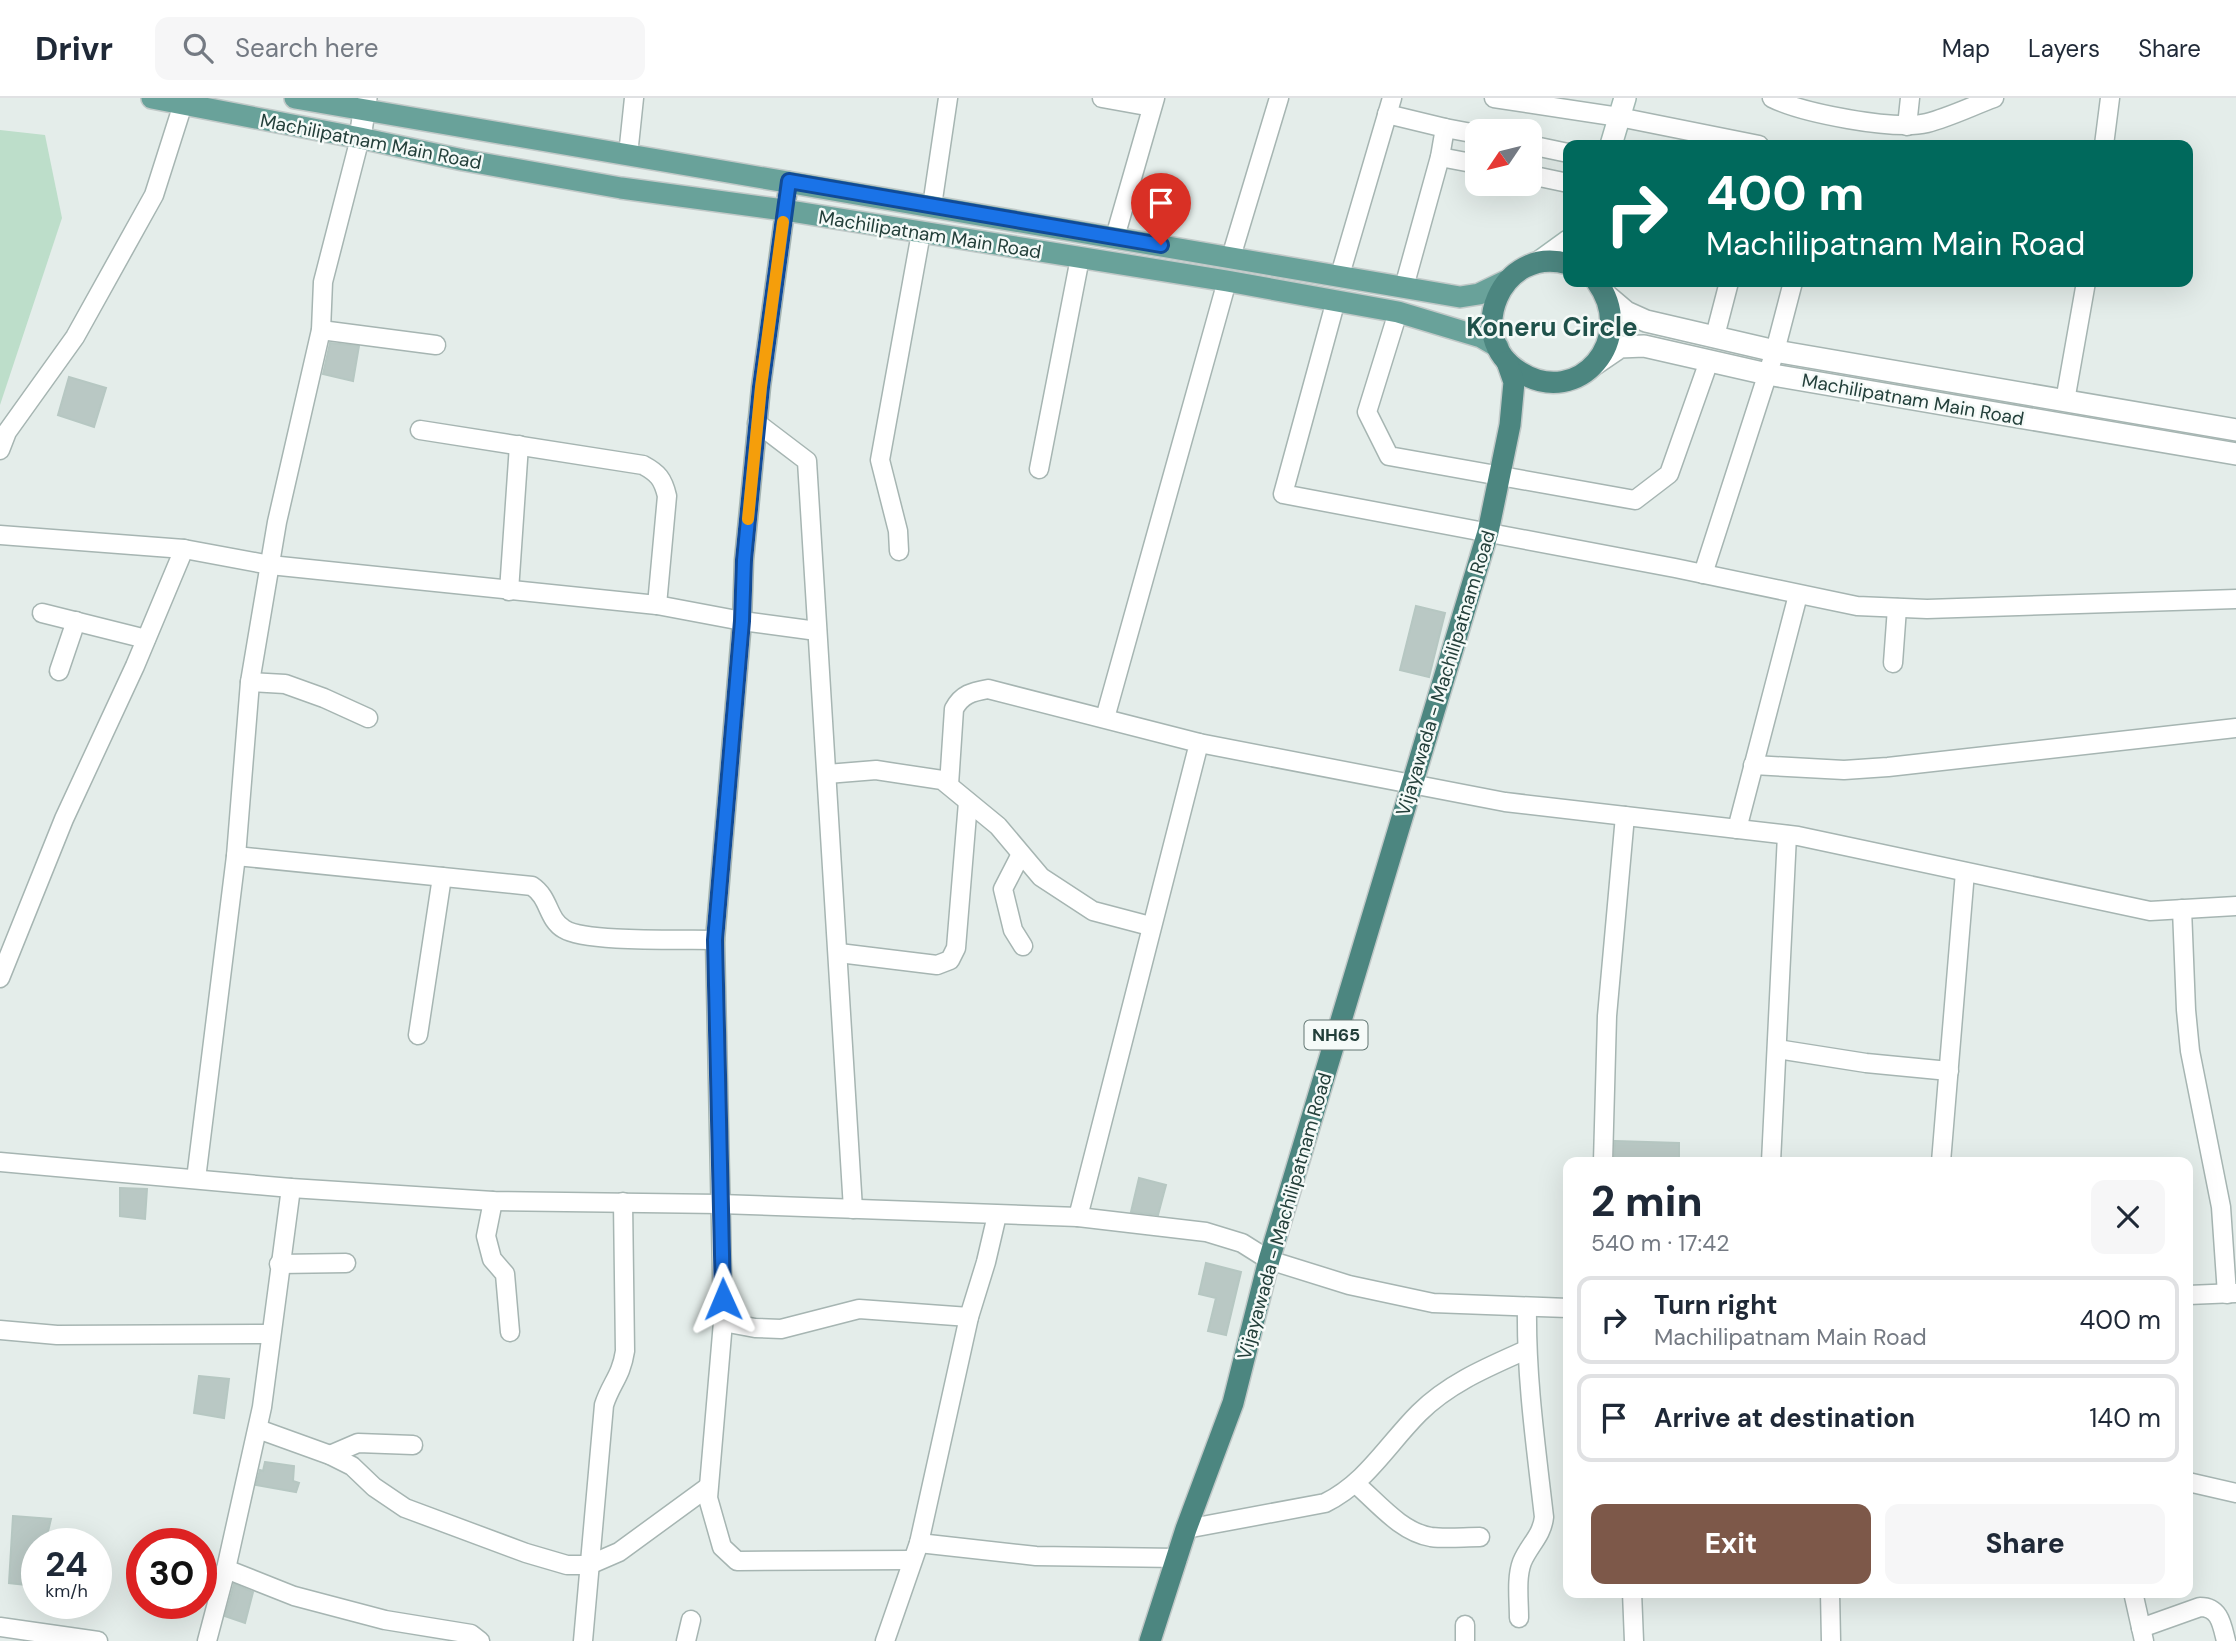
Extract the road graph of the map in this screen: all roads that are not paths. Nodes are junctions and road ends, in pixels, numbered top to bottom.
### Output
1 (152, 98) edge
2 (295, 98) edge
3 (634, 98) edge
4 (948, 98) edge
5 (1102, 98) edge
6 (1279, 98) edge
7 (1494, 98) edge
8 (1772, 98) edge
9 (1910, 98) edge
10 (1994, 98) edge
11 (2110, 98) edge
12 (1153, 103) edge
13 (183, 104) junction
14 (365, 104) edge
15 (1389, 106) edge
16 (1622, 108) edge
17 (1907, 126) junction
18 (1445, 128) junction
19 (1465, 132) edge
20 (360, 138) junction
21 (1612, 140) edge
22 (1740, 140) edge
23 (2105, 140) edge
24 (1542, 148) edge
25 (1563, 152) edge
26 (628, 155) junction
27 (1440, 157) junction
28 (1465, 162) edge
29 (1542, 178) edge
30 (789, 181) junction
31 (1563, 182) edge
32 (932, 206) junction
33 (784, 210) junction
34 (921, 233) junction
35 (1115, 237) junction
36 (1563, 245) edge
37 (1231, 257) junction
38 (1080, 258) junction
39 (1539, 262) junction
40 (1563, 262) edge
41 (1340, 275) junction
42 (1227, 281) junction
43 (1506, 281) junction
44 (1404, 287) junction
45 (1728, 287) edge
46 (1792, 287) edge
47 (2085, 287) edge
48 (1601, 288) edge
49 (1335, 300) junction
50 (1398, 312) junction
51 (321, 330) junction
52 (1714, 336) junction
53 (436, 345) dead end
54 (1775, 351) junction
55 (1502, 354) junction
56 (1709, 361) junction
57 (1595, 364) junction
58 (1767, 374) junction
59 (1547, 382) junction
60 (2065, 401) junction
61 (757, 423) junction
62 (1510, 425) junction
63 (420, 430) dead end
64 (2236, 430) edge
65 (519, 445) junction
66 (0, 450) edge
67 (2236, 454) edge
68 (1039, 469) dead end
69 (1501, 475) junction
70 (1488, 532) junction
71 (0, 536) edge
72 (184, 549) junction
73 (899, 551) dead end
74 (270, 565) junction
75 (1703, 574) junction
76 (509, 591) junction
77 (1798, 595) junction
78 (2236, 599) edge
79 (657, 605) junction
80 (1897, 608) junction
81 (42, 613) dead end
82 (76, 621) junction
83 (742, 621) junction
84 (817, 631) junction
85 (146, 639) junction
86 (1893, 663) dead end
87 (59, 671) dead end
88 (250, 682) junction
89 (368, 718) dead end
90 (1105, 718) junction
91 (2236, 727) edge
92 (1199, 743) junction
93 (1754, 765) junction
94 (827, 774) junction
95 (948, 785) junction
96 (1411, 785) junction
97 (968, 802) junction
98 (1625, 816) junction
99 (1737, 829) junction
100 (1787, 835) junction
101 (1021, 855) junction
102 (236, 856) junction
103 (1965, 872) junction
104 (442, 877) junction
105 (2236, 906) edge
106 (2182, 909) junction
107 (1150, 926) junction
108 (715, 940) junction
109 (1023, 946) dead end
110 (839, 953) junction
111 (0, 978) edge
112 (418, 1035) dead end
113 (1777, 1049) junction
114 (1949, 1071) junction
115 (1604, 1157) edge
116 (1771, 1157) edge
117 (1941, 1157) edge
118 (0, 1162) edge
119 (196, 1179) junction
120 (291, 1188) junction
121 (493, 1201) junction
122 (623, 1202) junction
123 (720, 1204) junction
124 (853, 1209) junction
125 (997, 1215) junction
126 (1078, 1217) junction
127 (1269, 1260) junction
128 (346, 1263) dead end
129 (279, 1264) junction
130 (2231, 1293) edge
131 (2193, 1295) edge
132 (1527, 1308) junction
133 (1563, 1308) edge
134 (969, 1317) junction
135 (723, 1322) junction
136 (0, 1330) edge
137 (510, 1332) dead end
138 (271, 1334) junction
139 (1526, 1350) junction
140 (258, 1429) junction
141 (413, 1445) dead end
142 (330, 1455) junction
143 (2193, 1483) edge
144 (1356, 1484) junction
145 (708, 1487) junction
146 (2236, 1493) edge
147 (1186, 1529) junction
148 (1480, 1537) dead end
149 (919, 1543) junction
150 (1178, 1558) junction
151 (912, 1560) junction
152 (589, 1565) junction
153 (226, 1569) junction
154 (1632, 1598) edge
155 (1830, 1598) edge
156 (2134, 1598) edge
157 (1519, 1618) dead end
158 (691, 1620) dead end
159 (0, 1628) edge
160 (2142, 1634) edge
161 (2236, 1636) edge
162 (98, 1641) edge
163 (207, 1641) edge
164 (480, 1641) edge
165 (583, 1641) edge
166 (686, 1641) edge
167 (885, 1641) edge
168 (1150, 1641) edge
169 (1634, 1641) edge
170 (1831, 1641) edge
171 (2226, 1641) edge

1 - 13 main road, Machilipatnam Main Road
2 - 14 main road, Machilipatnam Main Road
3 - 26 street
4 - 32 street
5 - 12 street
6 - 37 street
7 - 16 street
8 - 17 street
9 - 17 street
10 - 17 street
11 - 23 street
12 - 35 street
13 - 20 main road, Machilipatnam Main Road
13 - 66 street
14 - 20 street
14 - 26 main road, Machilipatnam Main Road
15 - 18 street
15 - 41 street
16 - 21 street
16 - 22 street
18 - 19 street
18 - 27 street
20 - 33 main road, Machilipatnam Main Road
20 - 51 street
24 - 25 street
26 - 30 main road, Machilipatnam Main Road
27 - 28 street
27 - 44 street
29 - 31 street
30 - 32 main road, Machilipatnam Main Road
30 - 33 street
32 - 35 main road, Machilipatnam Main Road
33 - 34 main road, Machilipatnam Main Road
33 - 61 street
34 - 38 main road, Machilipatnam Main Road
34 - 73 street
35 - 37 main road, Machilipatnam Main Road
36 - 39 street
37 - 41 main road, Machilipatnam Main Road
38 - 42 main road, Machilipatnam Main Road
38 - 68 street
39 - 40 highway
39 - 43 highway
41 - 44 main road, Machilipatnam Main Road
42 - 49 main road, Machilipatnam Main Road
42 - 90 street
43 - 44 main road, Machilipatnam Main Road
43 - 55 highway, NH65
45 - 52 street
46 - 54 street
47 - 60 street
48 - 52 street, Machilipatnam Main Road
48 - 57 highway
49 - 50 main road, Machilipatnam Main Road
49 - 70 street
50 - 55 main road, Machilipatnam Main Road
50 - 69 street
51 - 53 street
51 - 74 street
52 - 54 street, Machilipatnam Main Road
54 - 58 street
54 - 60 street, Machilipatnam Main Road
55 - 59 highway
55 - 62 highway, Vijayawada - Machilipatnam Road / NH65
56 - 57 street, Machilipatnam Main Road
56 - 58 street, Machilipatnam Main Road
56 - 69 street
57 - 59 highway
58 - 67 street, Machilipatnam Main Road
58 - 75 street
59 - 62 highway, Vijayawada - Machilipatnam Road / NH65
60 - 64 street, Machilipatnam Main Road
61 - 83 street
61 - 84 street
62 - 69 highway, Vijayawada - Machilipatnam Road / NH65
63 - 65 street
65 - 76 street
65 - 79 street
69 - 70 highway, Vijayawada - Machilipatnam Road / NH65
70 - 75 street
70 - 96 highway, Vijayawada - Machilipatnam Road / NH65
71 - 72 street
72 - 74 street
72 - 85 street
74 - 76 street
74 - 88 street
75 - 77 street
76 - 79 street
77 - 80 street
77 - 93 street
78 - 80 street
79 - 83 street
80 - 86 street
81 - 82 street
82 - 85 street
82 - 87 street
83 - 84 street
83 - 108 street
84 - 94 street
85 - 111 street
88 - 89 street
88 - 102 street
90 - 92 street
90 - 95 street
91 - 93 street
92 - 96 street
92 - 107 street
93 - 99 street
94 - 95 street
94 - 110 street
95 - 97 street
96 - 98 street
96 - 127 highway, Vijayawada - Machilipatnam Road / NH65
97 - 101 street
97 - 110 street
98 - 99 street
98 - 115 street
99 - 100 street
100 - 103 street
100 - 113 street
101 - 107 street
101 - 109 street
102 - 104 street
102 - 119 street
103 - 106 street
103 - 114 street
104 - 108 street
104 - 112 street
105 - 106 street
106 - 130 street
107 - 126 street
108 - 123 street
110 - 124 street
113 - 114 street
113 - 116 street
114 - 117 street
118 - 119 street
119 - 120 street
120 - 121 street
120 - 129 street
121 - 122 street
121 - 137 street
122 - 123 street
122 - 152 street
123 - 124 street
123 - 135 street
124 - 125 street
125 - 126 street
125 - 134 street
126 - 127 street
127 - 132 street
127 - 147 highway, Vijayawada - Machilipatnam Road / NH65
128 - 129 street
129 - 138 street
130 - 131 street
132 - 133 street
132 - 139 street
134 - 135 street
134 - 149 street
135 - 145 street
136 - 138 street
138 - 140 street
139 - 144 street
139 - 157 street
140 - 142 street
140 - 153 street
141 - 142 street
142 - 152 street
143 - 146 street
144 - 147 street
144 - 148 street
145 - 151 street
145 - 152 street
147 - 150 highway, Vijayawada - Machilipatnam Road / NH65
149 - 150 street
149 - 151 street
150 - 168 highway, Vijayawada - Machilipatnam Road / NH65
151 - 167 street
152 - 165 street
153 - 163 street
153 - 164 street
154 - 169 street
155 - 170 street
156 - 160 street
158 - 166 street
159 - 162 street
160 - 171 street
161 - 171 street

